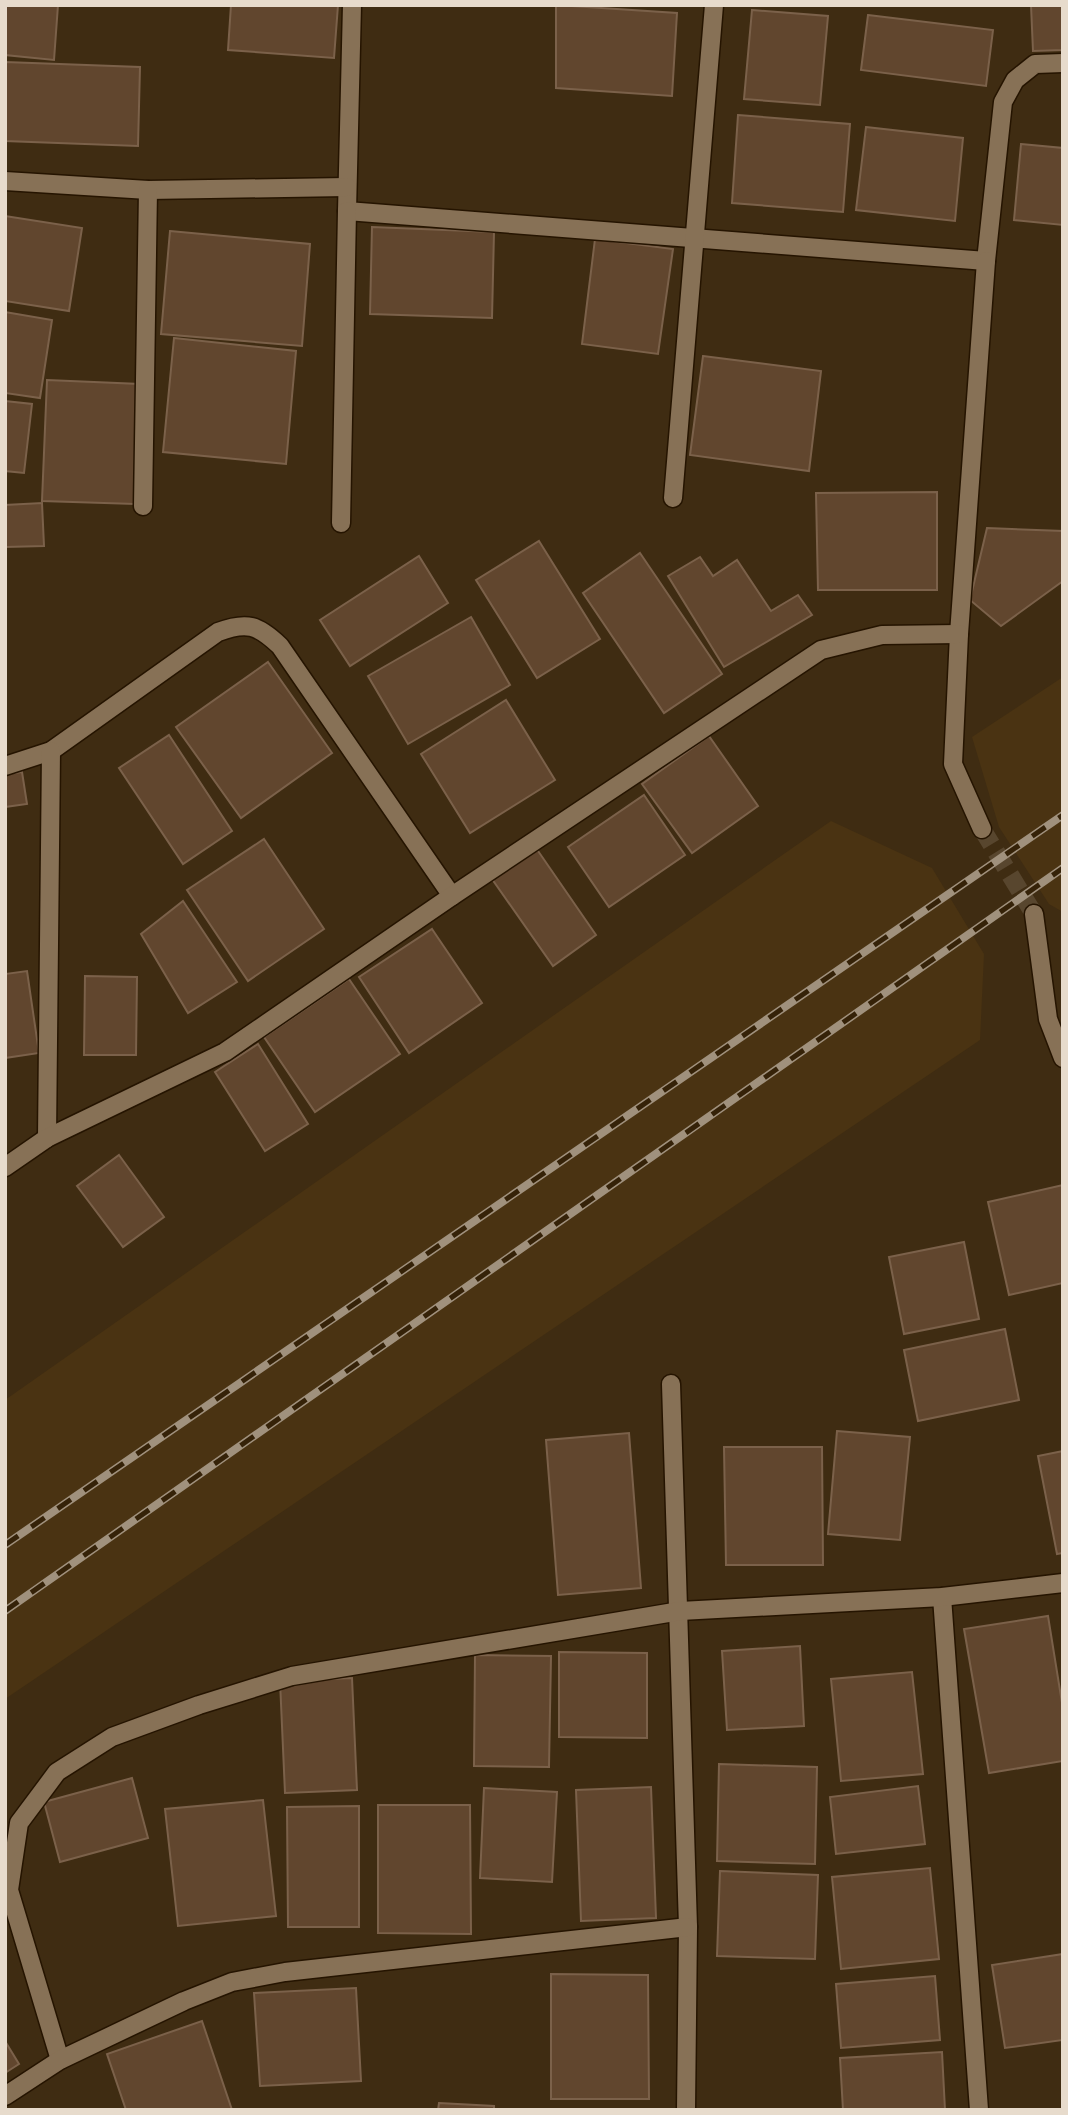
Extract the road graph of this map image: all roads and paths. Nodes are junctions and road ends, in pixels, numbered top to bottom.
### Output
1 (352, 5) edge
2 (714, 5) edge
3 (1063, 63) edge
4 (5, 181) edge
5 (347, 187) junction
6 (148, 190) junction
7 (347, 211) junction
8 (695, 237) junction
9 (986, 261) junction
10 (673, 498) dead end
11 (143, 506) dead end
12 (341, 523) dead end
13 (959, 634) junction
14 (51, 751) junction
15 (5, 766) edge
16 (982, 829) tunnel mouth
17 (452, 896) junction
18 (1034, 914) tunnel mouth
19 (1063, 1058) edge
20 (47, 1138) junction
21 (5, 1167) edge
22 (671, 1384) dead end
23 (1063, 1583) edge
24 (942, 1597) junction
25 (680, 1611) junction
26 (688, 1927) junction
27 (60, 2060) junction
28 (5, 2096) edge
29 (686, 2110) edge
30 (979, 2110) edge

1 - 5 street
2 - 8 street
3 - 9 street
4 - 6 street
5 - 6 street
5 - 7 street
6 - 11 street
7 - 8 street
7 - 12 street
8 - 9 street
8 - 10 street
9 - 13 street
13 - 16 street
13 - 17 street
14 - 15 street
14 - 17 street
14 - 20 street
17 - 20 street
18 - 19 street
20 - 21 street
22 - 25 street
23 - 24 street
24 - 25 street
24 - 30 street
25 - 26 street
25 - 27 street
26 - 27 street
26 - 29 street
27 - 28 street

